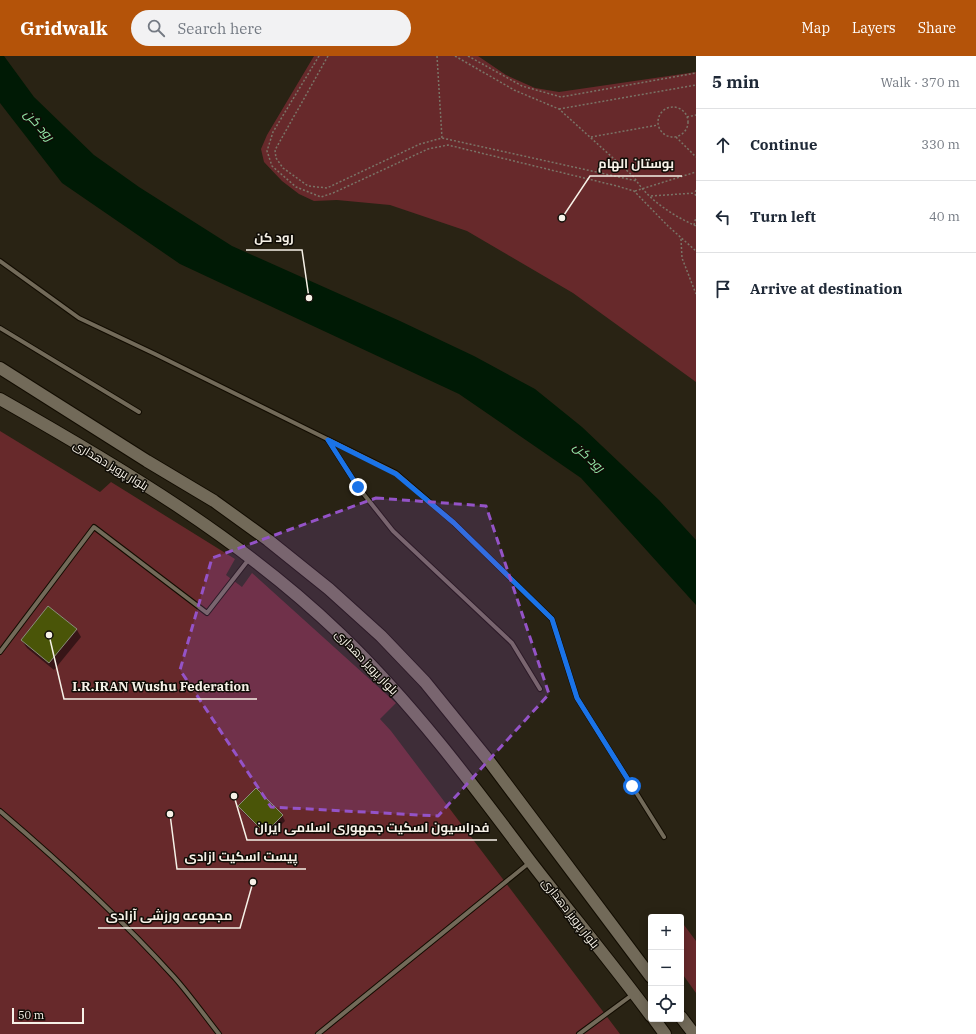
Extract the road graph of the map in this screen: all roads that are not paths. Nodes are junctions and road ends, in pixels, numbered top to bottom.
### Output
1 (0, 262) edge
2 (0, 328) edge
3 (0, 368) edge
4 (0, 399) edge
5 (139, 412) dead end
6 (328, 440) junction
7 (250, 558) junction
8 (0, 652) edge
9 (540, 689) dead end
10 (0, 811) edge
11 (664, 837) dead end
12 (531, 862) junction
13 (648, 973) edge
14 (634, 993) junction
15 (648, 1012) edge
16 (684, 1021) edge
17 (656, 1022) edge
18 (219, 1034) edge
19 (318, 1034) edge
20 (579, 1034) edge
21 (665, 1034) edge
22 (694, 1034) edge

1 - 6 lane
2 - 5 lane
3 - 13 main road, بلوار پرویز دهداری
4 - 7 main road, بلوار پرویز دهداری
6 - 9 lane
6 - 11 lane
7 - 8 lane
7 - 12 main road, بلوار پرویز دهداری
10 - 18 lane
12 - 14 main road, بلوار پرویز دهداری
12 - 19 lane
14 - 15 main road, بلوار پرویز دهداری
14 - 20 lane
16 - 22 main road
17 - 21 main road

